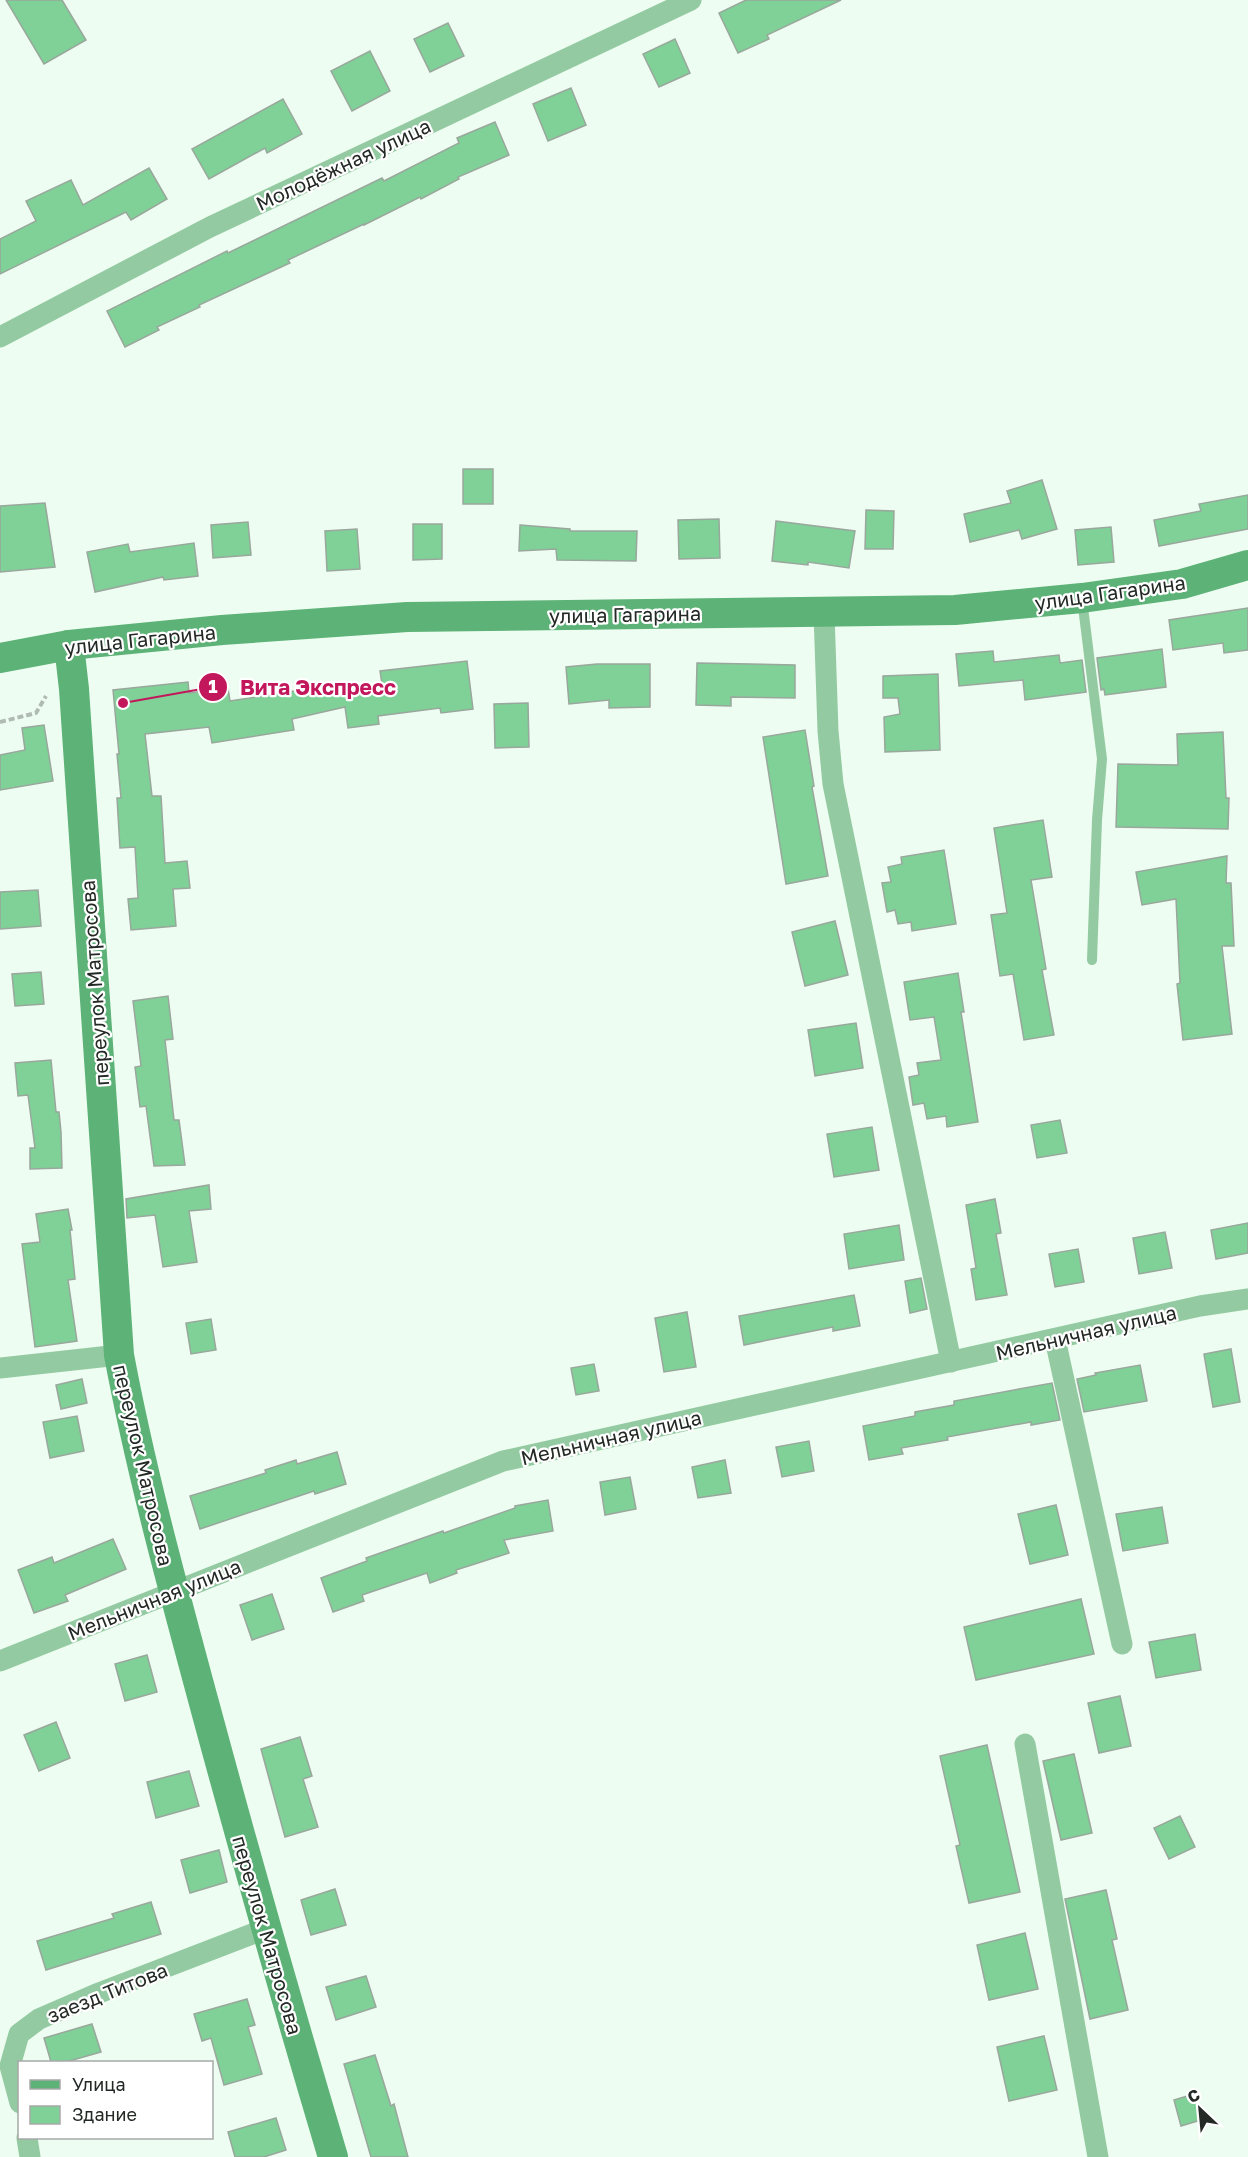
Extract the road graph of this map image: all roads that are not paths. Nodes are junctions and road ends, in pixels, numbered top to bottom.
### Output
1 (691, 0) edge
2 (0, 337) edge
3 (1248, 566) edge
4 (1082, 598) junction
5 (824, 613) junction
6 (69, 645) junction
7 (0, 658) edge
8 (1092, 960) dead end
9 (1248, 1299) edge
10 (1055, 1339) junction
11 (119, 1355) junction
12 (951, 1362) junction
13 (0, 1368) edge
14 (174, 1591) junction
15 (1122, 1644) dead end
16 (0, 1661) edge
17 (1025, 1744) dead end
18 (265, 1929) junction
19 (18, 2096) edge
20 (27, 2139) edge
21 (30, 2157) edge
22 (333, 2157) edge
23 (1098, 2157) edge

1 - 2 street, Молодёжная улица
3 - 4 main road, улица Гагарина
4 - 5 main road, улица Гагарина
4 - 8 lane
5 - 6 main road, улица Гагарина
5 - 12 street
6 - 7 main road, улица Гагарина
6 - 11 main road, переулок Матросова
9 - 10 street, Мельничная улица
10 - 12 street, Мельничная улица
10 - 15 street
11 - 13 street
11 - 14 main road, переулок Матросова
12 - 14 street, Мельничная улица
14 - 16 street, Мельничная улица
14 - 18 main road, переулок Матросова
17 - 23 street
18 - 19 street, заезд Титова
18 - 22 main road, переулок Матросова
20 - 21 street

